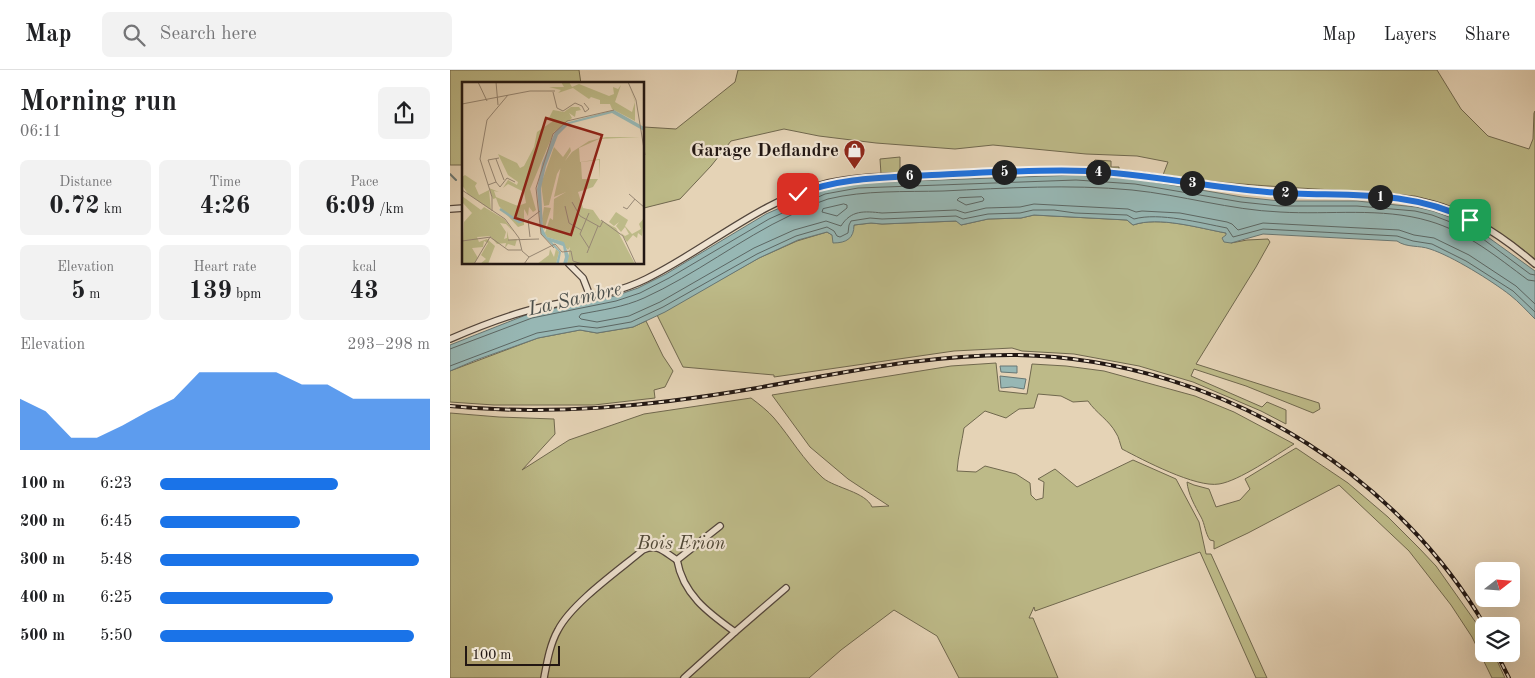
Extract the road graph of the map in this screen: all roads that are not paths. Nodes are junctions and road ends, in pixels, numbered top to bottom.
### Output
1 (1535, 264) edge
2 (570, 265) edge
3 (590, 296) junction
4 (450, 339) edge
5 (720, 526) dead end
6 (676, 560) junction
7 (786, 588) dead end
8 (735, 632) junction
9 (544, 678) edge
10 (684, 678) edge

1 - 3 street
2 - 3 street
3 - 4 street
5 - 6 street
6 - 8 street
6 - 9 street
7 - 8 street
8 - 10 street

